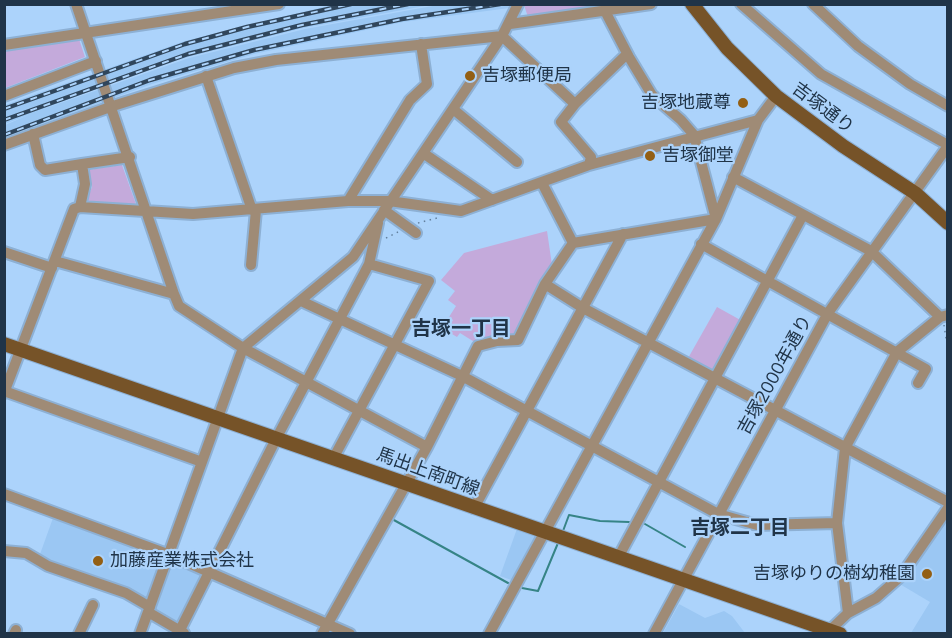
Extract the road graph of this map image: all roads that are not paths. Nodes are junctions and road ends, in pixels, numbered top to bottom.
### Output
1 (76, 4) edge
2 (279, 4) edge
3 (518, 4) edge
4 (651, 4) edge
5 (692, 4) edge
6 (741, 4) edge
7 (813, 4) edge
8 (605, 11) junction
9 (510, 24) junction
10 (87, 32) junction
11 (502, 36) junction
12 (421, 44) junction
13 (4, 45) edge
14 (627, 54) junction
15 (96, 61) junction
16 (206, 76) junction
17 (4, 96) edge
18 (776, 96) junction
19 (575, 104) junction
20 (113, 106) junction
21 (948, 106) edge
22 (453, 109) junction
23 (758, 120) junction
24 (33, 134) junction
25 (694, 135) junction
26 (4, 145) edge
27 (948, 145) edge
28 (423, 153) junction
29 (130, 157) junction
30 (517, 162) dead end
31 (82, 164) junction
32 (589, 165) junction
33 (733, 177) junction
34 (542, 183) junction
35 (915, 193) junction
36 (492, 200) junction
37 (348, 201) junction
38 (80, 207) junction
39 (254, 210) junction
40 (384, 210) junction
41 (148, 212) junction
42 (803, 215) junction
43 (716, 219) junction
44 (948, 223) edge
45 (416, 233) dead end
46 (623, 234) junction
47 (573, 243) junction
48 (701, 244) junction
49 (871, 251) junction
50 (4, 252) edge
51 (369, 264) junction
52 (53, 265) junction
53 (251, 265) dead end
54 (768, 280) junction
55 (545, 284) junction
56 (174, 294) junction
57 (301, 301) junction
58 (583, 308) junction
59 (828, 313) junction
60 (944, 316) edge
61 (340, 320) junction
62 (648, 342) junction
63 (4, 344) edge
64 (394, 344) junction
65 (243, 348) junction
66 (21, 350) junction
67 (897, 352) junction
68 (462, 376) junction
69 (716, 380) junction
70 (308, 382) junction
71 (918, 383) dead end
72 (5, 392) edge
73 (359, 411) junction
74 (775, 411) junction
75 (526, 412) junction
76 (218, 418) junction
77 (276, 438) junction
78 (427, 447) junction
79 (590, 448) junction
80 (845, 448) junction
81 (334, 457) junction
82 (202, 462) junction
83 (659, 482) junction
84 (405, 484) junction
85 (4, 494) edge
86 (948, 502) edge
87 (474, 508) junction
88 (948, 508) edge
89 (718, 514) junction
90 (837, 523) junction
91 (544, 532) junction
92 (4, 551) edge
93 (170, 555) junction
94 (619, 556) junction
95 (210, 571) junction
96 (683, 578) junction
97 (93, 605) dead end
98 (149, 609) junction
99 (848, 613) junction
100 (328, 622) junction
101 (831, 632) edge
102 (79, 633) edge
103 (140, 633) edge
104 (180, 633) edge
105 (322, 633) edge
106 (350, 633) edge
107 (489, 633) edge
108 (654, 633) edge

1 - 10 street
2 - 10 street
3 - 9 street
4 - 8 street
5 - 18 main road, 吉塚通り
6 - 27 street
7 - 21 street
8 - 9 street
8 - 14 street
9 - 11 street
10 - 13 street
10 - 15 street
11 - 12 street
11 - 19 street
11 - 22 street
12 - 16 street
12 - 37 street
14 - 19 street
14 - 25 street
15 - 17 street
15 - 20 street
16 - 20 street
16 - 39 street
18 - 23 street
18 - 35 main road, 吉塚通り
19 - 32 street
20 - 24 street
20 - 29 street
22 - 28 street
22 - 30 street
23 - 25 street
23 - 33 street
24 - 26 street
24 - 31 street
25 - 32 street
25 - 43 street
27 - 35 street, 吉塚2000年通り
28 - 36 street
28 - 40 street
29 - 31 street
29 - 41 street
31 - 38 street
32 - 34 street
33 - 42 street
33 - 43 street
34 - 36 street
34 - 47 street
35 - 44 main road, 吉塚通り
35 - 49 street, 吉塚2000年通り
36 - 40 street
37 - 39 street
37 - 40 street
38 - 41 street
38 - 52 street
39 - 41 street
39 - 53 street
40 - 45 street
40 - 51 street
40 - 57 street
41 - 56 street
42 - 49 street
42 - 54 street
43 - 46 street
43 - 48 street
46 - 47 street
46 - 58 street
47 - 55 street
48 - 54 street
48 - 62 street
49 - 59 street, 吉塚2000年通り
49 - 60 street
50 - 52 street
51 - 61 street
51 - 64 street
52 - 56 street
52 - 66 street
54 - 59 street
54 - 69 street
55 - 58 street
55 - 68 street
56 - 65 street
57 - 61 street
57 - 65 street
58 - 62 street
58 - 75 street
59 - 67 street
59 - 74 street, 吉塚2000年通り
60 - 67 street
61 - 64 street
61 - 70 street
62 - 69 street
62 - 79 street
63 - 66 main road, 馬出上南町線
64 - 68 street
64 - 73 street
65 - 70 street
65 - 76 street
66 - 72 street
66 - 76 main road, 馬出上南町線
67 - 71 street
67 - 80 street
68 - 75 street
68 - 78 street
69 - 74 street
69 - 83 street
70 - 73 street
70 - 77 street
72 - 82 street
73 - 78 street
73 - 81 street
74 - 80 street
74 - 89 street, 吉塚2000年通り
75 - 79 street
75 - 87 street
76 - 77 main road, 馬出上南町線
76 - 82 street
77 - 81 main road, 馬出上南町線
77 - 95 street
78 - 84 street
79 - 83 street
79 - 91 street
80 - 86 street
80 - 90 street
81 - 84 main road, 馬出上南町線
82 - 93 street
83 - 89 street
83 - 94 street
84 - 87 main road, 馬出上南町線
84 - 100 street
85 - 93 street
87 - 91 main road, 馬出上南町線
88 - 99 street
89 - 90 street
89 - 96 street, 吉塚2000年通り
90 - 99 street
91 - 94 main road, 馬出上南町線
91 - 107 street
92 - 98 street
93 - 95 street
93 - 98 street
94 - 96 main road, 馬出上南町線
95 - 100 street
95 - 104 street
96 - 101 main road, 馬出上南町線
96 - 108 street, 吉塚2000年通り
97 - 102 street
98 - 103 street
98 - 104 street
99 - 101 street
100 - 105 street
100 - 106 street

